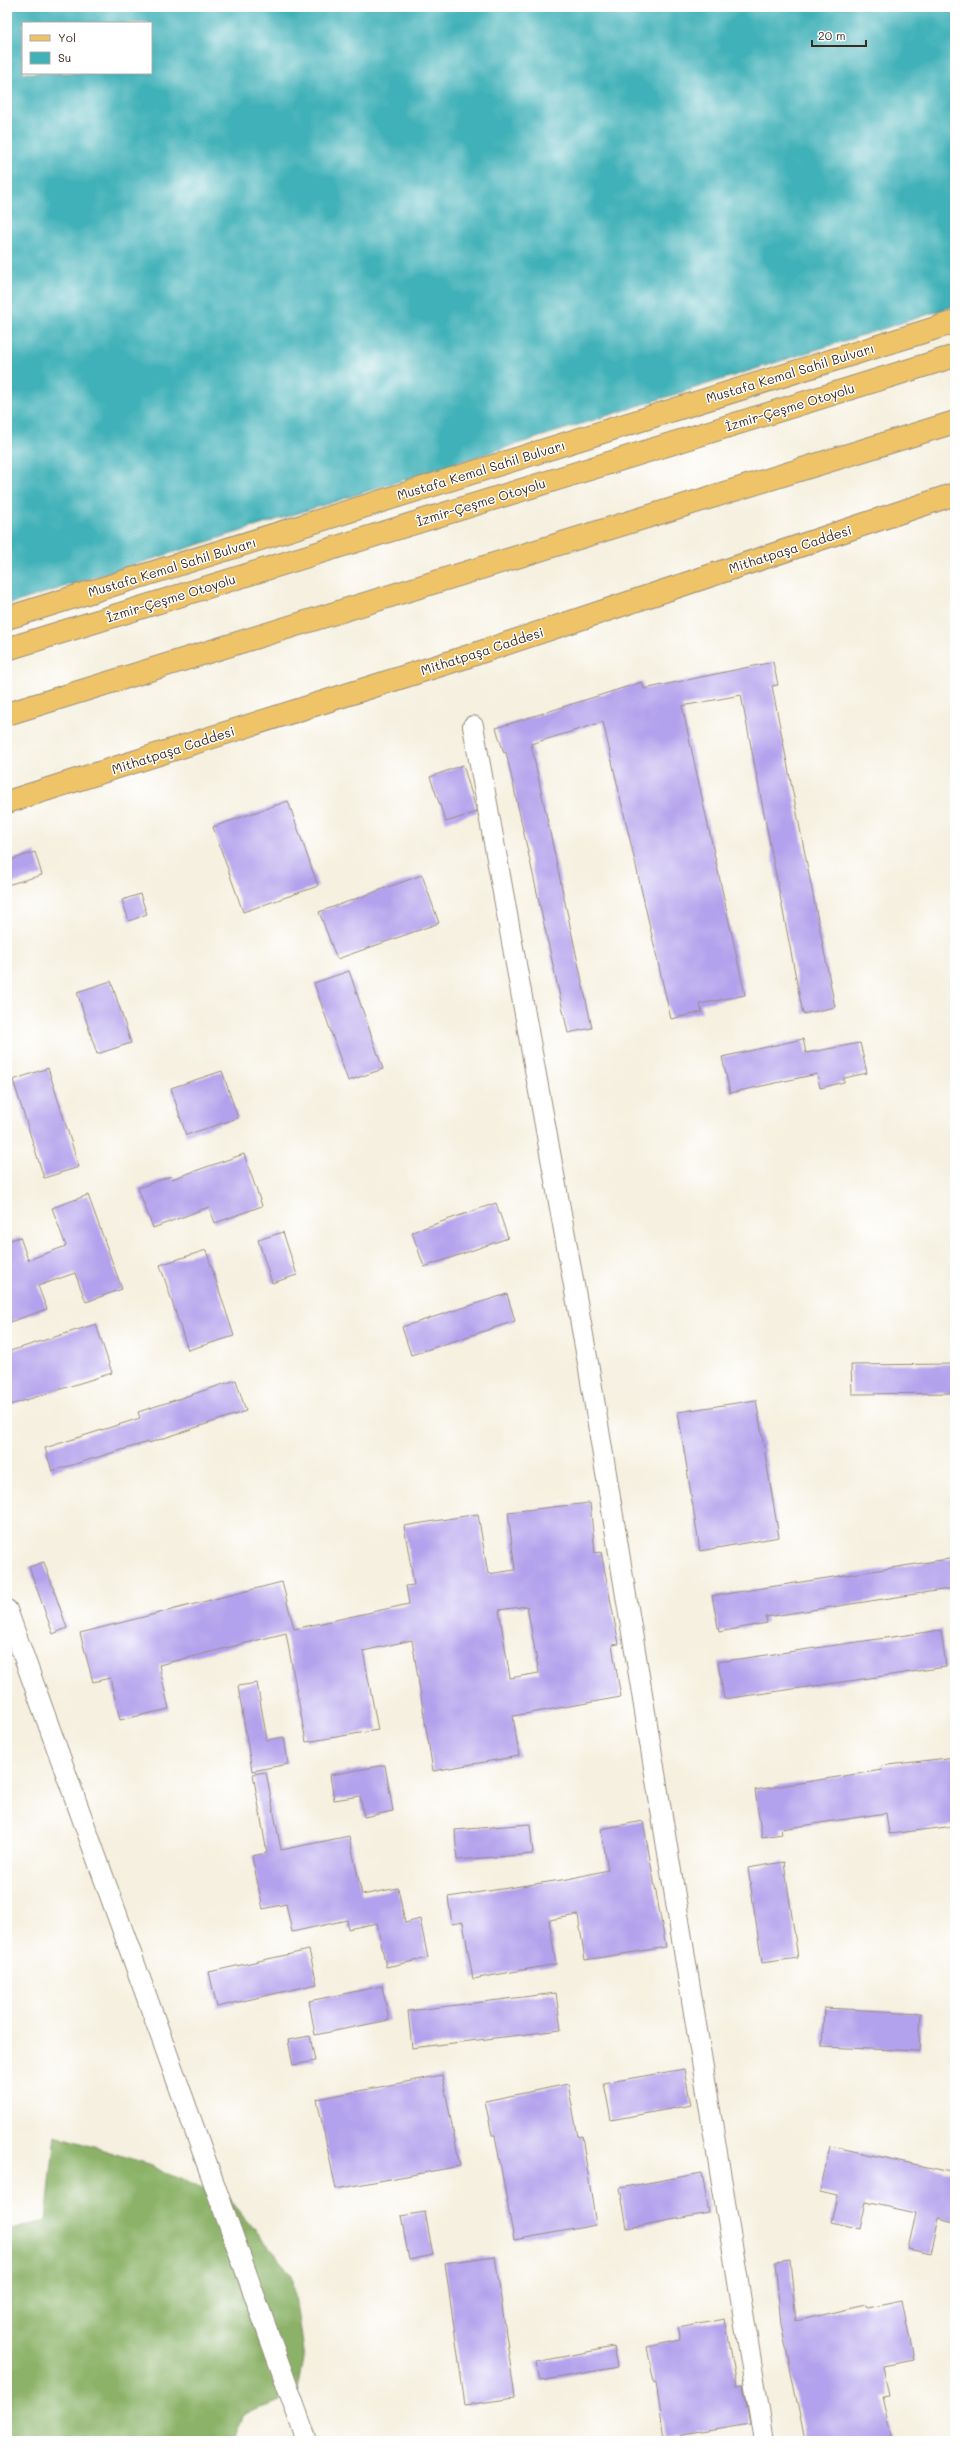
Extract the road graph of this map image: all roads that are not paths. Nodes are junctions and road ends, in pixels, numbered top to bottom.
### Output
1 (955, 322) edge
2 (955, 356) edge
3 (955, 422) edge
4 (955, 494) edge
5 (7, 618) edge
6 (7, 649) edge
7 (7, 714) edge
8 (473, 726) dead end
9 (7, 802) edge
10 (7, 1610) edge
11 (307, 2441) edge
12 (764, 2441) edge

1 - 5 main road, Mustafa Kemal Sahil Bulvarı
2 - 6 main road, İzmir-Çeşme Otoyolu
3 - 7 main road
4 - 9 main road, Mithatpaşa Caddesi
8 - 12 lane
10 - 11 lane

